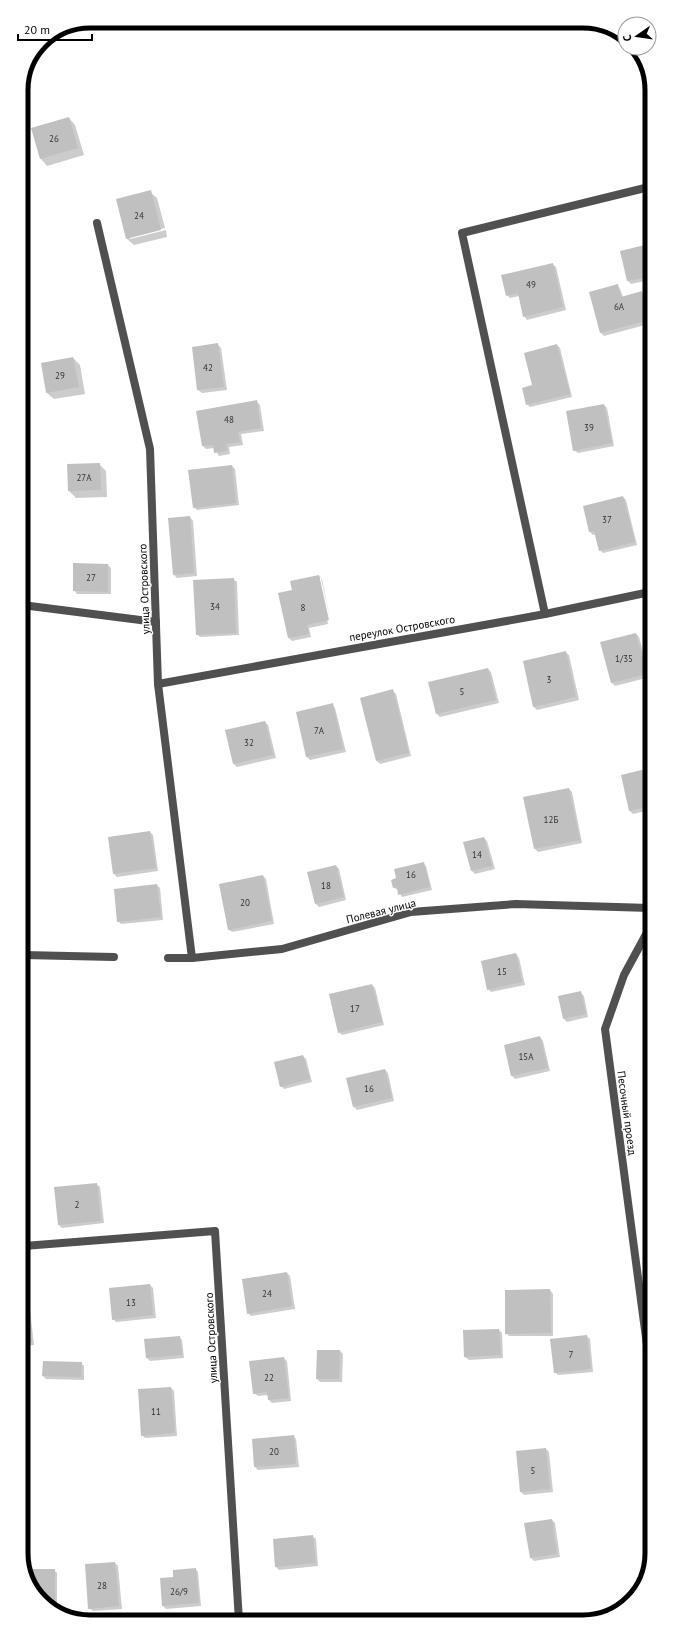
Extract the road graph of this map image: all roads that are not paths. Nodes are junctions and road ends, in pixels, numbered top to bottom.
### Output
1 (645, 188) edge
2 (97, 223) dead end
3 (645, 593) edge
4 (28, 606) edge
5 (545, 614) junction
6 (156, 622) junction
7 (158, 684) junction
8 (645, 908) edge
9 (645, 936) edge
10 (28, 955) edge
11 (114, 957) dead end
12 (168, 958) dead end
13 (192, 958) junction
14 (28, 1246) edge
15 (645, 1330) edge
16 (239, 1615) edge

1 - 5 street
2 - 6 street, улица Островского
3 - 5 street, переулок Островского
4 - 6 street
5 - 7 street, переулок Островского
6 - 7 street, улица Островского
7 - 13 street, улица Островского
8 - 13 street, Полевая улица
9 - 15 street, Песочный проезд
10 - 11 street
12 - 13 street, Полевая улица
14 - 16 street, улица Островского

